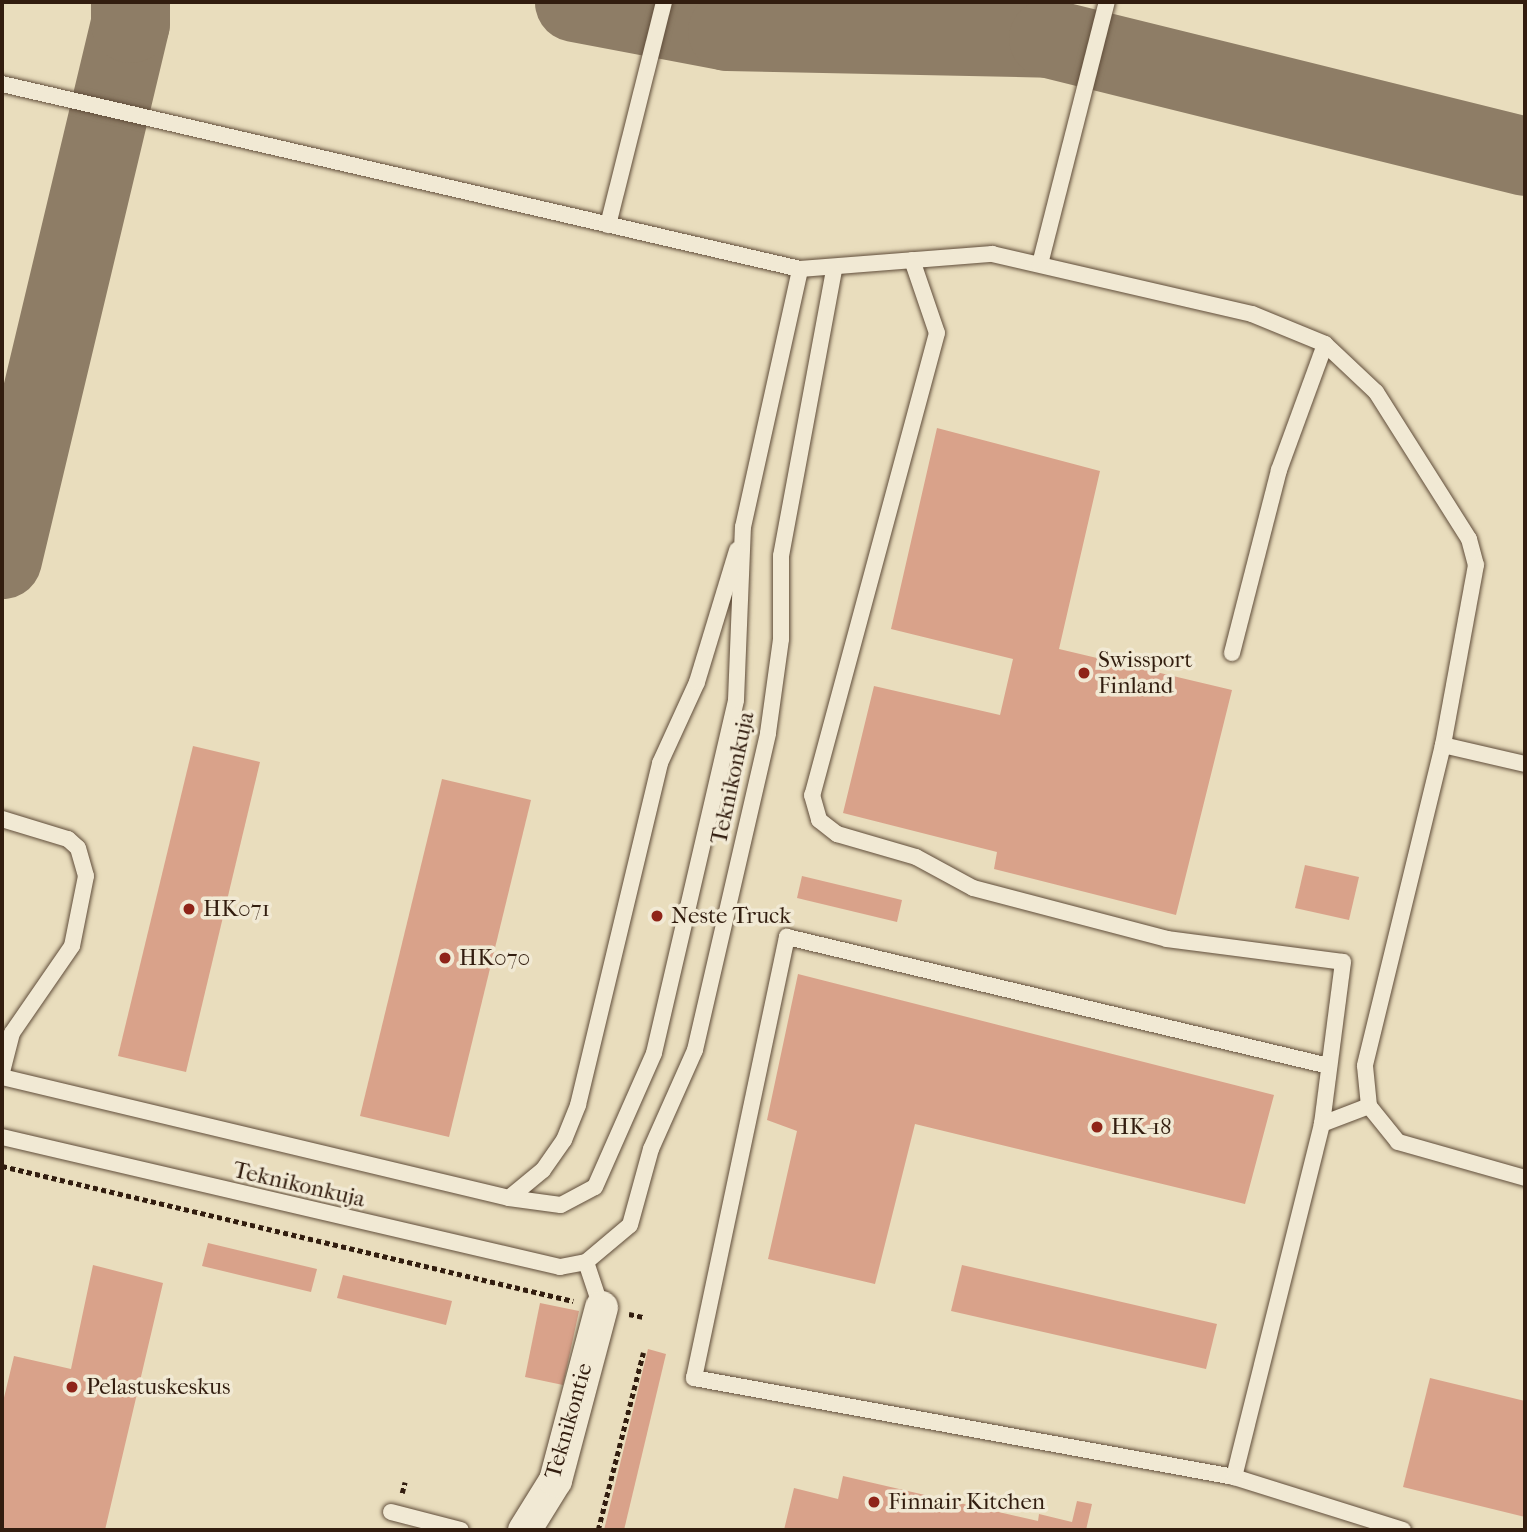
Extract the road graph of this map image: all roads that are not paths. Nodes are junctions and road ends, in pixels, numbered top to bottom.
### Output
1 (664, 2) edge
2 (1107, 2) edge
3 (2, 83) edge
4 (608, 225) junction
5 (912, 260) junction
6 (1040, 264) junction
7 (800, 269) junction
8 (834, 271) junction
9 (1325, 344) junction
10 (743, 527) junction
11 (1233, 653) dead end
12 (1443, 745) junction
13 (1525, 764) edge
14 (2, 819) edge
15 (1329, 1066) junction
16 (2, 1074) edge
17 (1369, 1107) junction
18 (1322, 1124) junction
19 (2, 1137) edge
20 (1525, 1178) edge
21 (509, 1198) junction
22 (586, 1262) junction
23 (601, 1307) joint
24 (1234, 1477) junction
25 (391, 1512) dead end
26 (461, 1530) edge
27 (524, 1530) edge
28 (1403, 1530) edge

1 - 4 lane
2 - 6 lane
3 - 4 lane
4 - 7 lane
5 - 6 lane
5 - 8 lane
5 - 15 lane
6 - 9 lane
7 - 8 lane
7 - 10 lane
8 - 22 lane, Teknikonkuja
9 - 11 lane
9 - 12 lane
10 - 21 lane
10 - 21 lane
12 - 13 lane
12 - 17 lane
14 - 16 lane
15 - 18 lane
15 - 24 lane
16 - 21 lane
17 - 18 lane
17 - 20 lane
18 - 24 lane
19 - 22 lane, Teknikonkuja
22 - 23 lane
23 - 27 street, Teknikontie
24 - 28 lane
25 - 26 lane

